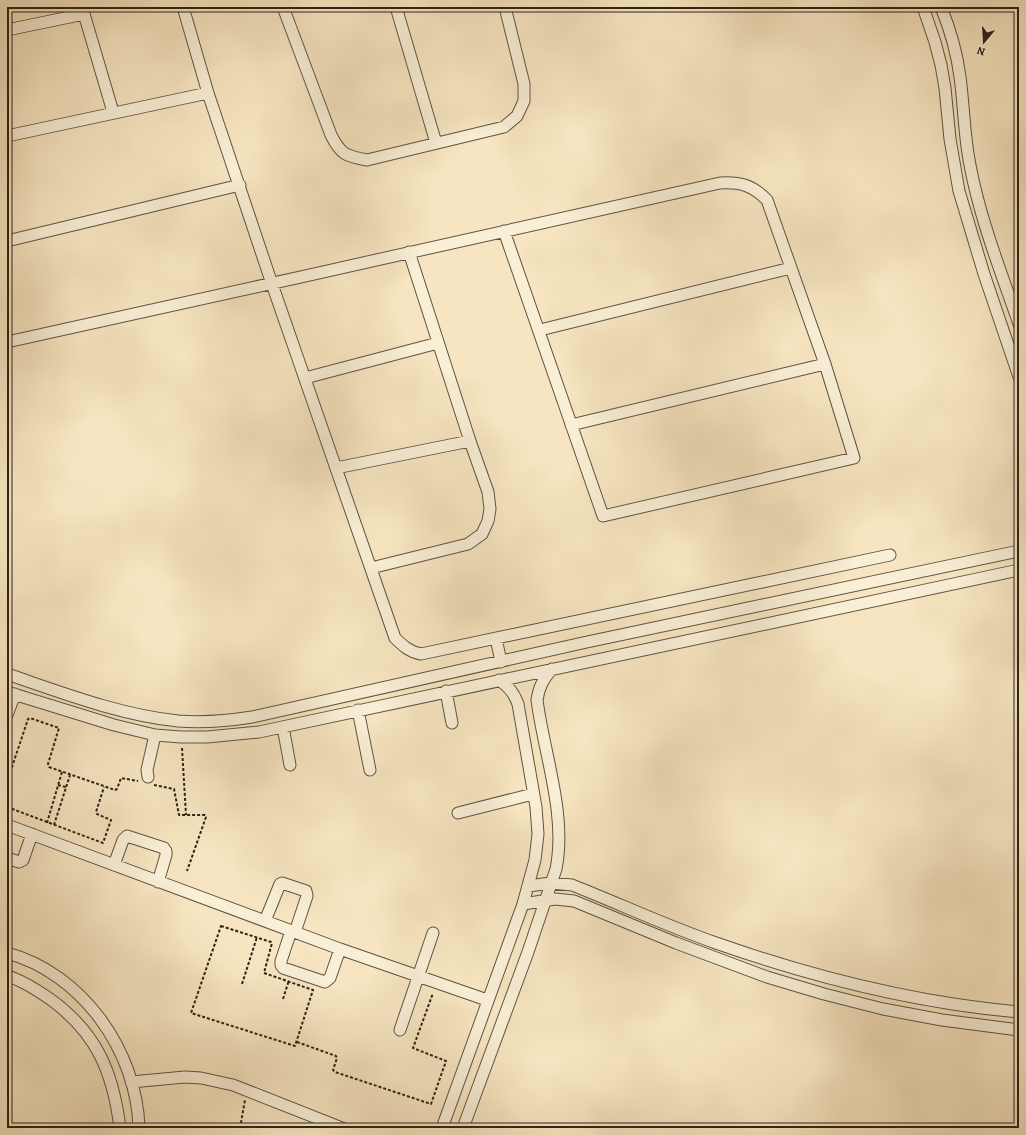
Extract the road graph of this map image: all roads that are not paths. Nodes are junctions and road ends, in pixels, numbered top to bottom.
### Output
1 (183, 7) edge
2 (283, 7) edge
3 (396, 7) edge
4 (504, 7) edge
5 (923, 7) edge
6 (941, 7) edge
7 (83, 11) edge
8 (7, 30) edge
9 (208, 93) junction
10 (113, 112) junction
11 (7, 136) edge
12 (436, 143) junction
13 (240, 185) junction
14 (504, 231) junction
15 (7, 242) edge
16 (409, 252) junction
17 (791, 268) junction
18 (272, 284) junction
19 (1019, 324) edge
20 (540, 330) junction
21 (7, 342) edge
22 (438, 342) junction
23 (825, 364) junction
24 (1019, 377) edge
25 (305, 378) junction
26 (571, 425) junction
27 (470, 441) junction
28 (336, 468) junction
29 (1019, 551) edge
30 (890, 555) dead end
31 (371, 568) junction
32 (1019, 570) edge
33 (496, 638) junction
34 (587, 642) junction
35 (591, 660) junction
36 (501, 662) junction
37 (552, 669) junction
38 (465, 670) junction
39 (7, 674) edge
40 (499, 680) junction
41 (468, 686) junction
42 (446, 692) junction
43 (11, 693) edge
44 (76, 697) junction
45 (358, 710) junction
46 (71, 712) junction
47 (7, 715) edge
48 (452, 723) dead end
49 (283, 726) junction
50 (155, 735) junction
51 (290, 765) dead end
52 (370, 770) dead end
53 (147, 781) road end
54 (533, 794) junction
55 (458, 813) dead end
56 (7, 825) edge
57 (32, 834) junction
58 (7, 858) edge
59 (114, 866) junction
60 (158, 882) junction
61 (551, 883) junction
62 (528, 886) junction
63 (545, 900) junction
64 (523, 904) junction
65 (266, 922) junction
66 (293, 932) junction
67 (433, 933) dead end
68 (340, 949) junction
69 (7, 953) edge
70 (7, 976) edge
71 (418, 976) junction
72 (487, 1000) junction
73 (1019, 1012) edge
74 (400, 1030) dead end
75 (1019, 1030) edge
76 (131, 1082) junction
77 (120, 1128) edge
78 (139, 1128) edge
79 (342, 1128) edge
80 (442, 1128) edge
81 (463, 1128) edge

1 - 9 street
2 - 12 street
3 - 12 street
4 - 12 street
5 - 24 street
6 - 19 street
7 - 8 street
7 - 10 street
9 - 10 street
9 - 13 street
10 - 11 street
13 - 15 street
13 - 18 street
14 - 16 street
14 - 17 street
14 - 20 street
16 - 18 street
16 - 22 street
17 - 20 street
17 - 23 street
18 - 21 street
18 - 25 street
20 - 26 street
22 - 25 street
22 - 27 street
23 - 26 street
23 - 26 street
25 - 28 street
27 - 28 street
27 - 31 street
28 - 31 street
29 - 34 street
30 - 33 street
31 - 33 street
32 - 35 street
33 - 36 street
34 - 35 street
34 - 36 street
35 - 37 street
36 - 38 street
37 - 40 street
37 - 61 street
38 - 41 street
38 - 44 street
39 - 44 street
40 - 41 street
40 - 54 street
41 - 42 street
42 - 45 street
42 - 48 street
43 - 46 street
43 - 47 street
44 - 46 street
45 - 49 street
45 - 52 street
46 - 50 street
49 - 50 street
49 - 51 street
50 - 53 street
54 - 55 street
54 - 62 street
56 - 57 street
57 - 58 street
57 - 59 street
59 - 60 street
59 - 60 street
60 - 65 street
61 - 62 street
61 - 63 street
61 - 73 street
62 - 64 street
63 - 64 street
63 - 75 street
63 - 81 street
64 - 72 street
65 - 66 street
65 - 66 street
66 - 68 street
66 - 68 street
67 - 71 street
68 - 71 street
69 - 76 street
70 - 77 street
71 - 72 street
71 - 74 street
72 - 80 street
76 - 78 street
76 - 79 street

